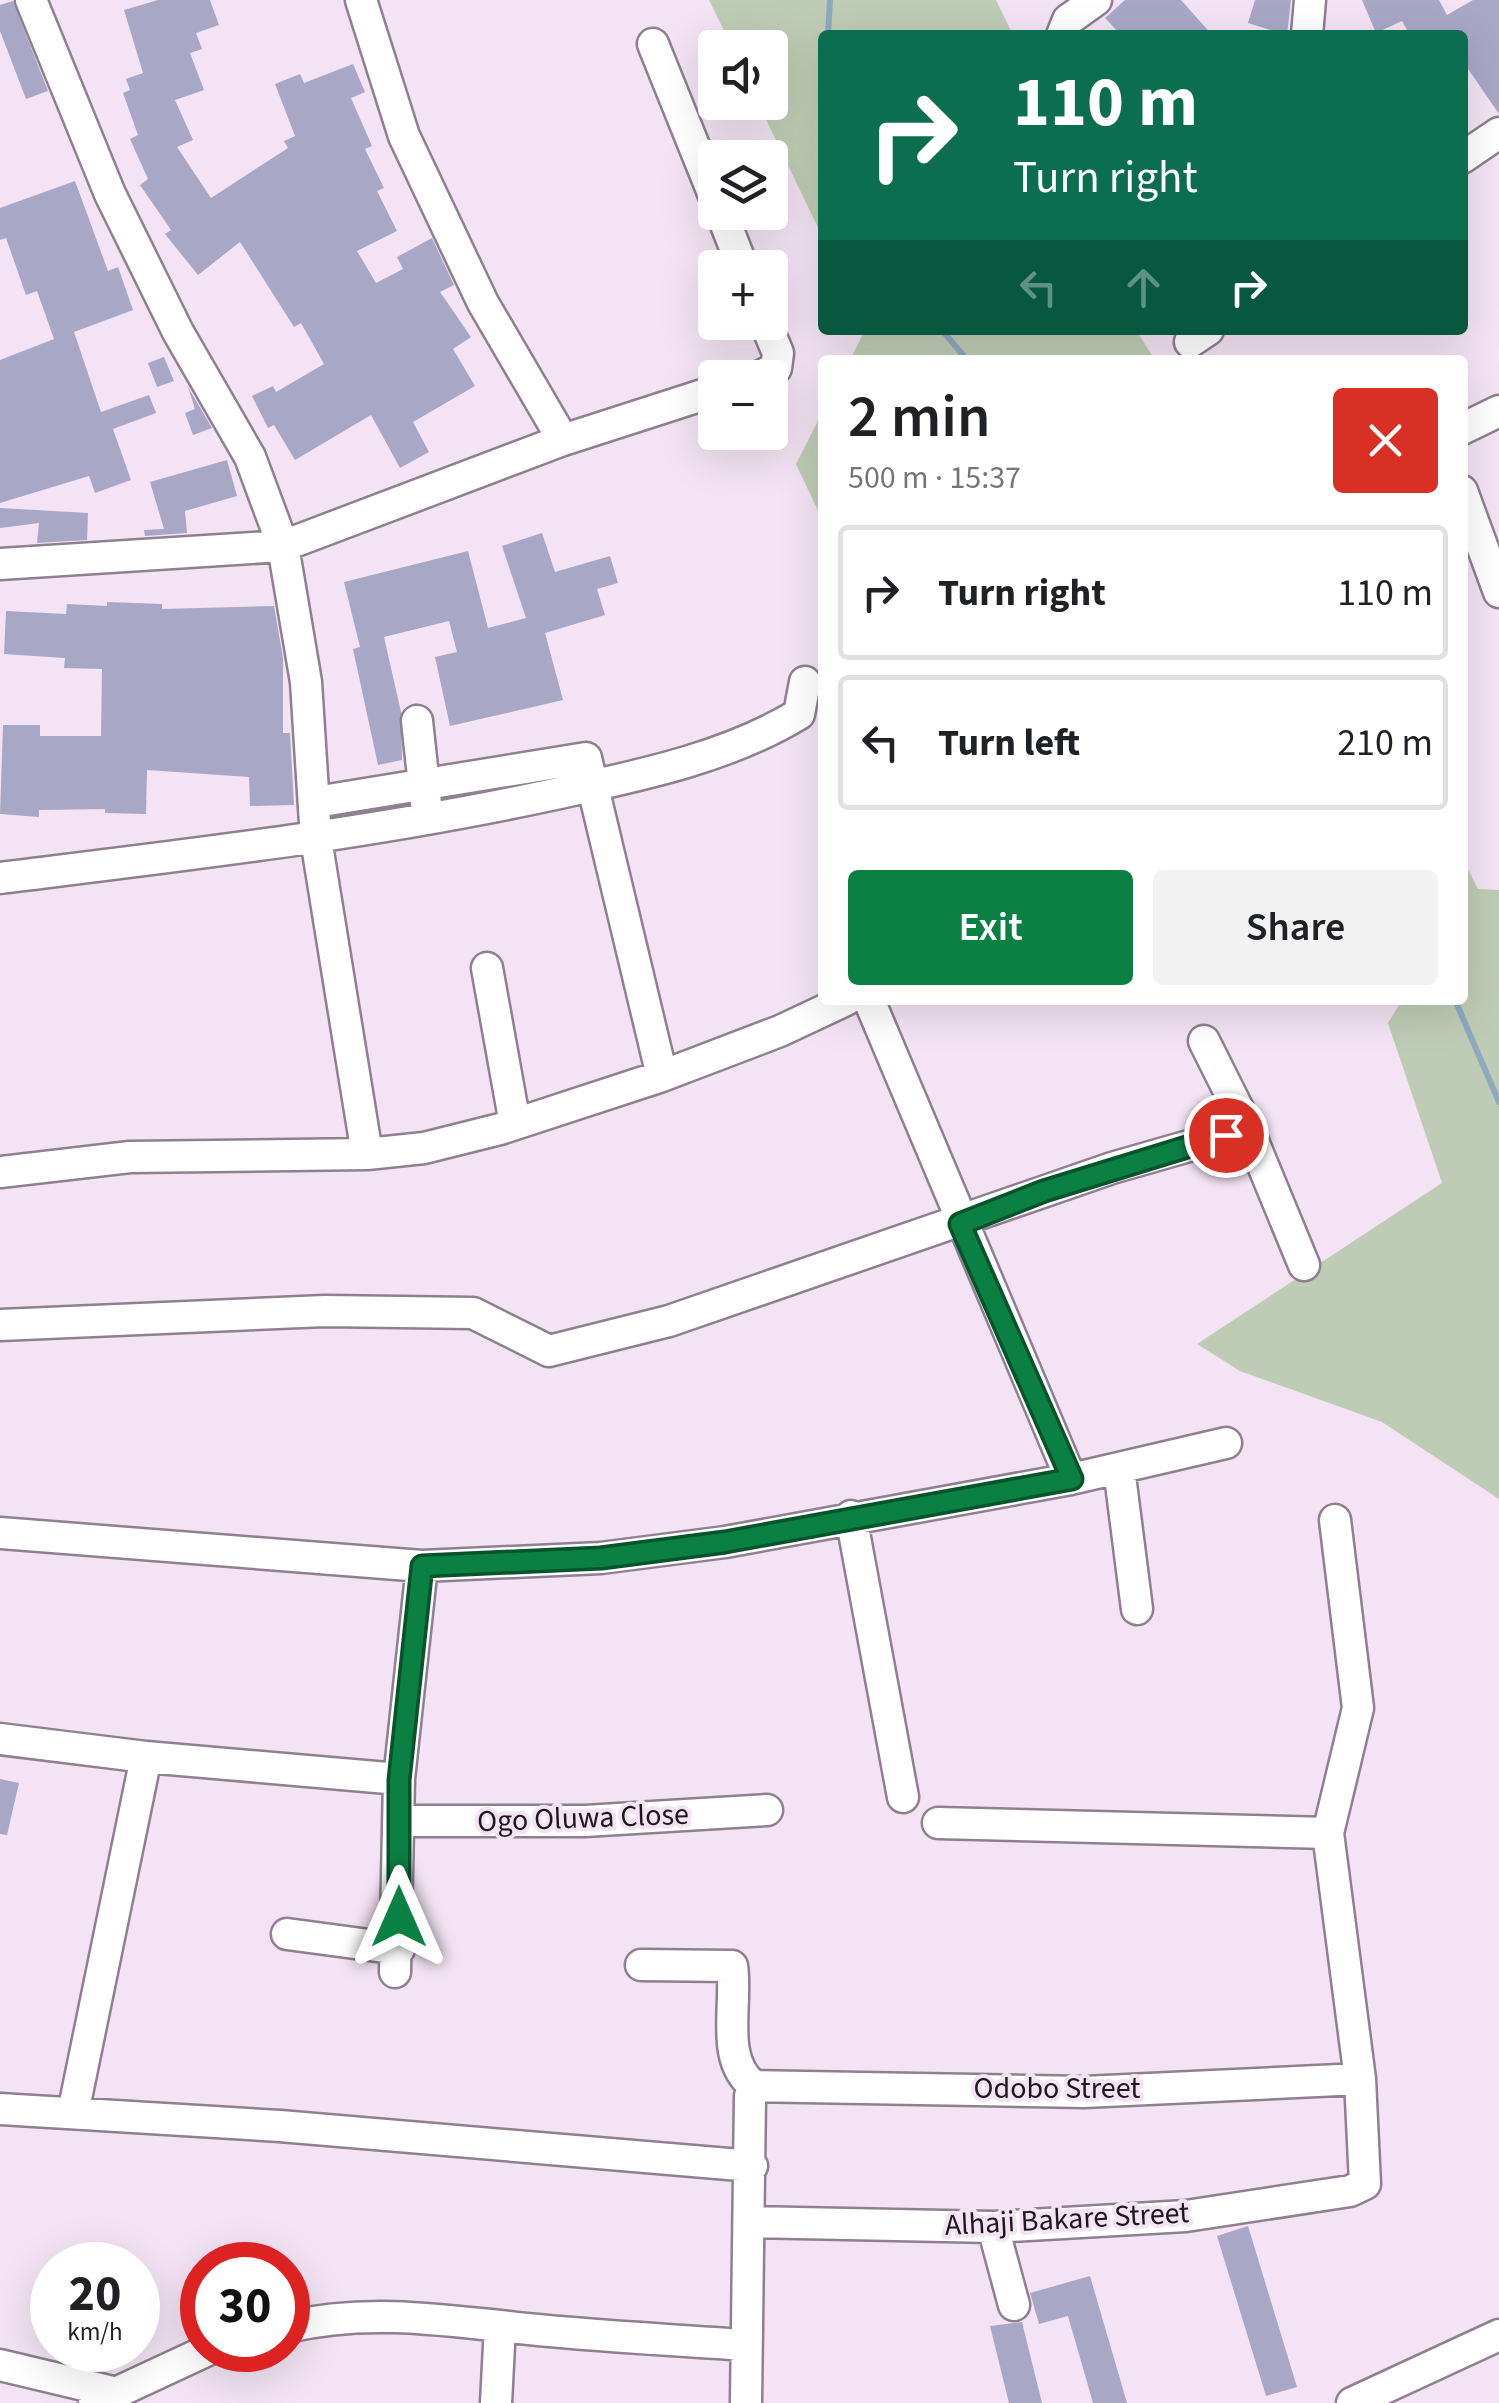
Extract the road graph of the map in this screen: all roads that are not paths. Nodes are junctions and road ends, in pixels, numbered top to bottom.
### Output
1 (32, 0) edge
2 (361, 0) edge
3 (1096, 0) edge
4 (1308, 1) edge
5 (1064, 30) edge
6 (1306, 30) edge
7 (652, 44) dead end
8 (1499, 133) edge
9 (1468, 154) edge
10 (698, 156) edge
11 (698, 396) edge
12 (1499, 411) edge
13 (1468, 426) edge
14 (563, 440) junction
15 (1468, 507) edge
16 (284, 546) junction
17 (0, 564) edge
18 (1499, 592) edge
19 (804, 682) dead end
20 (417, 721) dead end
21 (424, 786) junction
22 (592, 786) junction
23 (316, 802) junction
24 (429, 822) junction
25 (316, 839) junction
26 (0, 878) edge
27 (487, 968) dead end
28 (836, 1005) edge
29 (871, 1005) edge
30 (1204, 1041) dead end
31 (662, 1076) junction
32 (515, 1124) junction
33 (1248, 1129) junction
34 (367, 1154) junction
35 (0, 1172) edge
36 (960, 1224) junction
37 (1304, 1265) dead end
38 (0, 1325) edge
39 (1226, 1444) dead end
40 (1120, 1468) junction
41 (1072, 1479) junction
42 (851, 1516) junction
43 (1334, 1520) dead end
44 (0, 1533) edge
45 (422, 1566) junction
46 (1136, 1608) dead end
47 (0, 1739) edge
48 (146, 1757) junction
49 (399, 1780) junction
50 (903, 1797) dead end
51 (768, 1810) dead end
52 (400, 1822) junction
53 (938, 1822) dead end
54 (1328, 1833) junction
55 (287, 1934) dead end
56 (641, 1965) dead end
57 (1360, 2078) junction
58 (754, 2086) junction
59 (0, 2109) edge
60 (73, 2113) junction
61 (752, 2166) junction
62 (751, 2222) junction
63 (993, 2227) junction
64 (1014, 2305) dead end
65 (310, 2322) edge
66 (500, 2326) junction
67 (1499, 2334) edge
68 (744, 2345) junction
69 (180, 2363) edge
70 (0, 2365) edge
71 (104, 2398) edge
72 (496, 2403) edge
73 (746, 2403) edge
74 (1352, 2403) edge

1 - 16 street
2 - 14 street
3 - 5 street
4 - 6 street
7 - 10 street
8 - 9 street
11 - 14 street
12 - 13 street
14 - 16 street
15 - 18 street
16 - 17 street
16 - 23 street
19 - 22 street
20 - 21 street
21 - 22 street
21 - 23 street
21 - 24 street
22 - 24 street
22 - 31 street
23 - 25 street
24 - 25 street
25 - 26 street
25 - 34 street
27 - 32 street
28 - 31 street
29 - 36 street
30 - 33 street
31 - 32 street
32 - 34 street
33 - 36 street
33 - 37 street
34 - 35 street
36 - 38 street
36 - 41 street
39 - 40 street
40 - 41 street
40 - 46 street
41 - 42 street
42 - 45 street
42 - 50 street
43 - 54 street
44 - 45 street
45 - 49 street
47 - 48 street
48 - 49 street
48 - 60 street
49 - 52 street
51 - 52 street, Ogo Oluwa Close
52 - 55 street
53 - 54 street
54 - 57 street
56 - 58 street
57 - 58 street, Odobo Street
57 - 63 street, Alhaji Bakare Street
58 - 61 street
59 - 60 street
60 - 61 street
61 - 62 street
62 - 63 street, Alhaji Bakare Street
62 - 68 street
63 - 64 street
65 - 66 street
66 - 68 street
66 - 72 street
67 - 74 street
68 - 73 street
69 - 71 street
70 - 71 street

